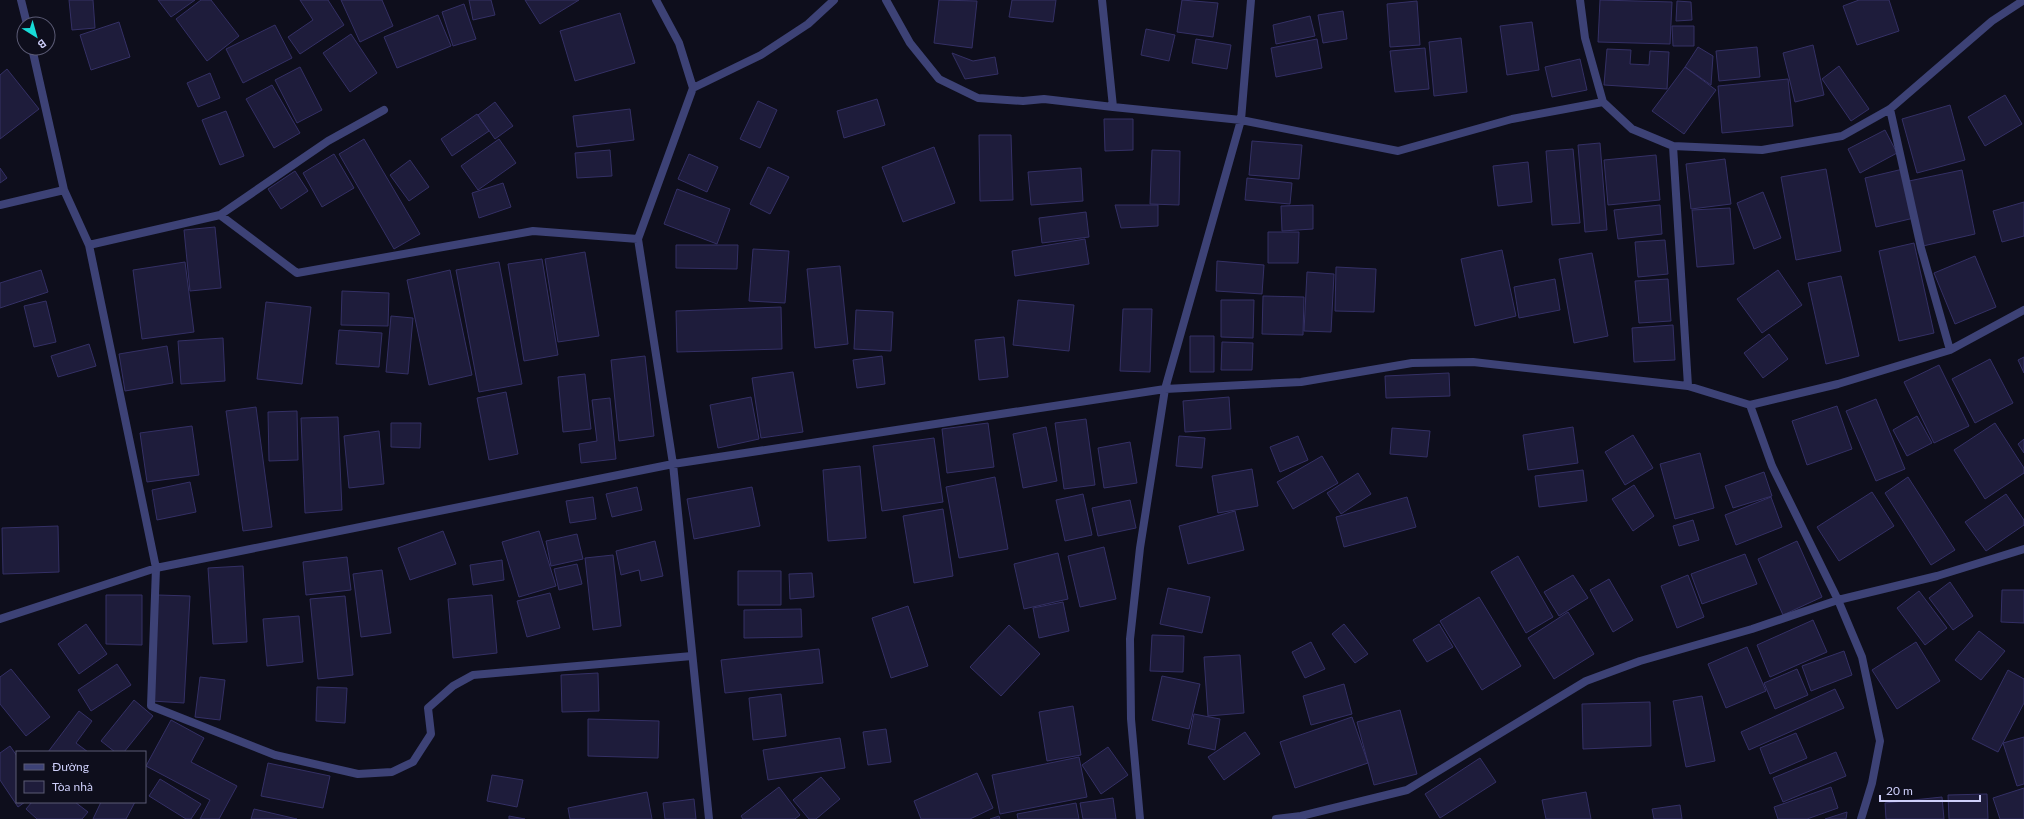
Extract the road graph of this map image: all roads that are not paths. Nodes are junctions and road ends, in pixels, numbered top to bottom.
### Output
1 (21, 0) edge
2 (656, 0) edge
3 (834, 0) edge
4 (886, 0) edge
5 (1102, 0) edge
6 (1251, 0) edge
7 (1580, 0) edge
8 (2024, 0) edge
9 (25, 16) edge
10 (34, 56) edge
11 (693, 88) junction
12 (1603, 102) junction
13 (1113, 107) junction
14 (384, 110) dead end
15 (1890, 110) junction
16 (1241, 120) junction
17 (1673, 146) junction
18 (64, 190) junction
19 (0, 205) edge
20 (220, 215) junction
21 (638, 239) junction
22 (89, 245) junction
23 (2024, 310) edge
24 (1950, 350) junction
25 (1688, 386) junction
26 (1165, 389) junction
27 (1750, 405) junction
28 (673, 464) junction
29 (2024, 549) edge
30 (156, 568) junction
31 (1838, 600) junction
32 (0, 619) edge
33 (692, 656) junction
34 (709, 819) edge
35 (1140, 819) edge
36 (1276, 819) edge
37 (1861, 819) edge

1 - 9 street
2 - 11 street
3 - 11 street
4 - 13 street
5 - 13 street
6 - 16 street
7 - 12 street
8 - 15 street
10 - 18 street
11 - 21 street
12 - 16 street
12 - 17 street
13 - 16 street
14 - 20 street
15 - 17 street
15 - 24 street
16 - 26 street
17 - 25 street
18 - 19 street
18 - 22 street
20 - 21 street
20 - 22 street
21 - 28 street
22 - 30 street
23 - 24 street
24 - 27 street
25 - 26 street
25 - 27 street
26 - 28 street
26 - 35 street
27 - 31 street
28 - 30 street
28 - 33 street
29 - 31 street
30 - 32 street
30 - 33 street
31 - 36 street
31 - 37 street
33 - 34 street

